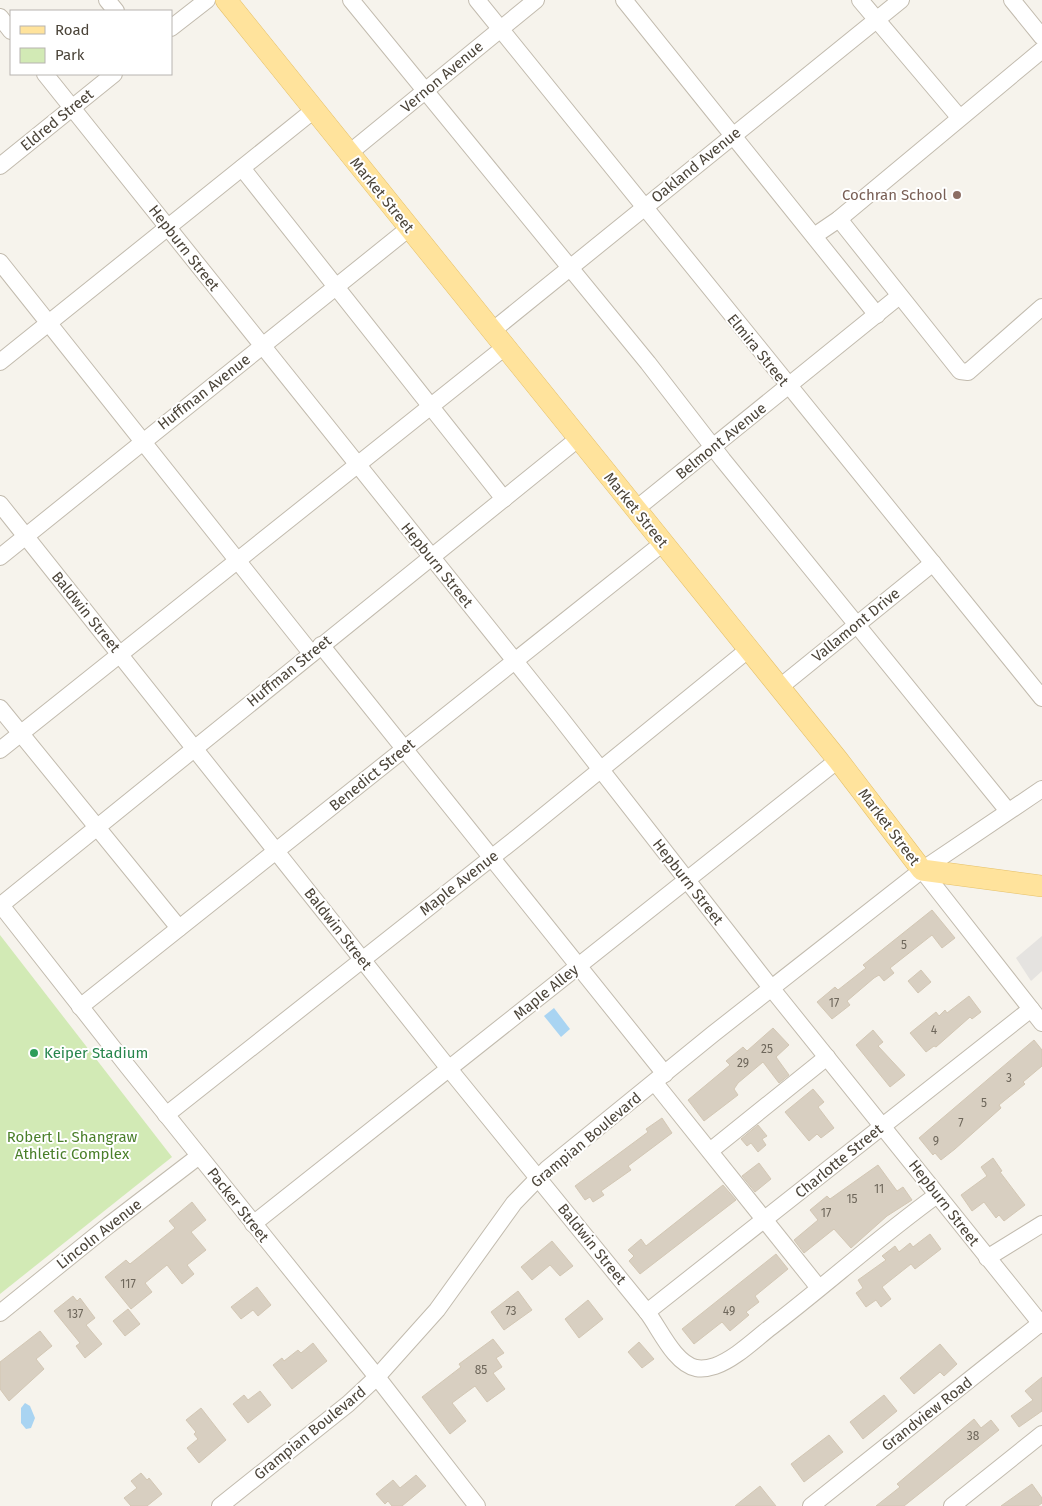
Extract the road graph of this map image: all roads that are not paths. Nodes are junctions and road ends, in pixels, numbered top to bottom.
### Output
1 (107, 0) edge
2 (207, 0) edge
3 (226, 0) edge
4 (352, 0) edge
5 (477, 0) edge
6 (536, 0) edge
7 (624, 0) edge
8 (860, 0) edge
9 (901, 0) edge
10 (1012, 0) edge
11 (115, 10) edge
12 (0, 17) edge
13 (876, 19) junction
14 (172, 27) edge
15 (500, 29) junction
16 (10, 30) edge
17 (1042, 37) edge
18 (1042, 50) edge
19 (45, 75) edge
20 (113, 75) edge
21 (425, 91) junction
22 (71, 108) junction
23 (314, 110) junction
24 (959, 117) junction
25 (733, 135) junction
26 (348, 154) junction
27 (0, 166) edge
28 (242, 168) junction
29 (644, 208) junction
30 (839, 219) junction
31 (168, 227) junction
32 (408, 229) junction
33 (814, 236) junction
34 (0, 262) edge
35 (570, 269) junction
36 (336, 286) junction
37 (898, 297) junction
38 (1042, 307) edge
39 (877, 315) junction
40 (48, 322) junction
41 (499, 339) junction
42 (262, 346) junction
43 (0, 362) edge
44 (788, 387) junction
45 (431, 406) junction
46 (579, 438) junction
47 (143, 440) junction
48 (713, 448) junction
49 (356, 464) junction
50 (504, 498) junction
51 (0, 504) edge
52 (636, 509) junction
53 (26, 536) junction
54 (663, 543) junction
55 (0, 557) edge
56 (430, 557) junction
57 (237, 560) junction
58 (933, 563) junction
59 (857, 624) junction
60 (316, 649) junction
61 (749, 649) junction
62 (120, 655) junction
63 (515, 662) junction
64 (780, 688) junction
65 (1042, 698) edge
66 (0, 708) edge
67 (21, 734) junction
68 (195, 748) junction
69 (405, 748) junction
70 (0, 750) edge
71 (838, 760) junction
72 (599, 770) junction
73 (1042, 789) edge
74 (1008, 811) junction
75 (96, 828) junction
76 (277, 851) junction
77 (492, 857) junction
78 (922, 870) junction
79 (687, 880) junction
80 (1042, 886) edge
81 (1, 905) edge
82 (179, 928) junction
83 (362, 959) junction
84 (578, 966) junction
85 (772, 989) junction
86 (80, 1007) junction
87 (1031, 1009) junction
88 (1042, 1023) edge
89 (828, 1057) junction
90 (450, 1070) junction
91 (660, 1078) junction
92 (166, 1115) junction
93 (882, 1126) junction
94 (710, 1151) junction
95 (200, 1156) junction
96 (538, 1178) junction
97 (937, 1195) junction
98 (765, 1220) junction
99 (254, 1224) junction
100 (1042, 1224) edge
101 (987, 1258) junction
102 (819, 1288) junction
103 (647, 1312) junction
104 (0, 1313) edge
105 (1041, 1323) edge
106 (377, 1377) junction
107 (1042, 1434) edge
108 (220, 1506) edge
109 (477, 1506) edge
110 (811, 1506) edge
111 (952, 1506) edge

1 - 11 street
2 - 14 street
3 - 23 main road, Market Street
4 - 21 street
5 - 15 street, Elmira Street
6 - 15 street, Vernon Avenue
7 - 25 street
8 - 13 street
9 - 13 street, Oakland Avenue
10 - 17 street
12 - 16 street
13 - 24 street
13 - 25 street, Oakland Avenue
15 - 21 street, Vernon Avenue
15 - 29 street, Elmira Street
18 - 24 street
19 - 22 street, Hepburn Street
20 - 22 street, Eldred Street
21 - 26 street, Vernon Avenue
21 - 35 street
22 - 27 street, Eldred Street
22 - 31 street, Hepburn Street
23 - 26 main road, Market Street
23 - 28 street
24 - 30 street
25 - 29 street, Oakland Avenue
25 - 33 street
26 - 32 main road, Market Street
28 - 31 street
28 - 36 street
29 - 35 street, Oakland Avenue
29 - 44 street, Elmira Street
30 - 33 street
30 - 37 street
31 - 40 street
31 - 42 street, Hepburn Street
32 - 36 street, Huffman Avenue
32 - 41 main road, Market Street
33 - 39 street
34 - 40 street
35 - 41 street, Oakland Avenue
35 - 48 street
36 - 42 street, Huffman Avenue
36 - 45 street
37 - 38 street
37 - 39 street, Belmont Avenue
39 - 44 street, Belmont Avenue
40 - 43 street
40 - 47 street
41 - 45 street, Oakland Avenue
41 - 46 main road, Market Street
42 - 47 street, Huffman Avenue
42 - 49 street, Hepburn Street
44 - 48 street, Belmont Avenue
44 - 58 street, Elmira Street
45 - 49 street, Oakland Avenue
45 - 50 street
46 - 50 street, Huffman Street
46 - 52 main road, Market Street
47 - 53 street, Huffman Avenue
47 - 57 street
48 - 52 street, Belmont Avenue
48 - 59 street
49 - 56 street, Hepburn Street
49 - 57 street, Oakland Avenue
50 - 56 street, Huffman Street
51 - 53 street, Baldwin Street
52 - 54 main road, Market Street
53 - 55 street, Huffman Avenue
53 - 62 street, Baldwin Street
54 - 61 main road, Market Street
54 - 63 street, Benedict Street
56 - 60 street, Huffman Street
56 - 63 street, Hepburn Street
57 - 60 street
57 - 62 street, Oakland Avenue
58 - 59 street, Vallamont Drive
58 - 65 street, Elmira Street
59 - 64 street, Vallamont Drive
59 - 74 street
60 - 68 street, Huffman Street
60 - 69 street
61 - 64 main road, Market Street
61 - 72 street, Maple Avenue
62 - 67 street, Oakland Avenue
62 - 68 street, Baldwin Street
63 - 69 street, Benedict Street
63 - 72 street, Hepburn Street
64 - 71 main road, Market Street
66 - 67 street
67 - 70 street, Oakland Avenue
67 - 75 street
68 - 75 street, Huffman Street
68 - 76 street, Baldwin Street
69 - 76 street, Benedict Street
69 - 77 street
71 - 78 main road, Market Street
71 - 79 street, Maple Alley
72 - 77 street, Maple Avenue
72 - 79 street, Hepburn Street
73 - 74 street, Grampian Boulevard
74 - 78 street, Grampian Boulevard
75 - 81 street, Huffman Street
75 - 82 street
76 - 82 street, Benedict Street
76 - 83 street, Baldwin Street
77 - 83 street, Maple Avenue
77 - 84 street
78 - 80 main road
78 - 85 street, Grampian Boulevard
78 - 87 street, Market Street
79 - 84 street, Maple Alley
79 - 85 street, Hepburn Street
81 - 86 street, Packer Street
82 - 86 street, Benedict Street
83 - 90 street, Baldwin Street
83 - 92 street, Maple Avenue
84 - 90 street, Maple Alley
84 - 91 street
85 - 89 street, Hepburn Street
85 - 91 street, Grampian Boulevard
86 - 92 street, Packer Street
87 - 88 street, Market Street
87 - 93 street, Charlotte Street
89 - 93 street, Hepburn Street
89 - 94 street
90 - 96 street, Baldwin Street
90 - 99 street, Maple Alley
91 - 94 street
91 - 96 street, Grampian Boulevard
92 - 95 street, Packer Street
93 - 97 street, Hepburn Street
93 - 98 street, Charlotte Street
94 - 98 street
95 - 99 street, Packer Street
95 - 104 street, Lincoln Avenue
96 - 103 street, Baldwin Street
96 - 106 street, Grampian Boulevard
97 - 101 street, Hepburn Street
97 - 102 street, Baldwin Street
98 - 102 street
98 - 103 street, Charlotte Street
99 - 106 street, Packer Street
100 - 101 street
101 - 105 street, Hepburn Street
102 - 103 street, Baldwin Street
105 - 110 street, Grandview Road
106 - 108 street, Grampian Boulevard
106 - 109 street, Packer Street
107 - 111 street

